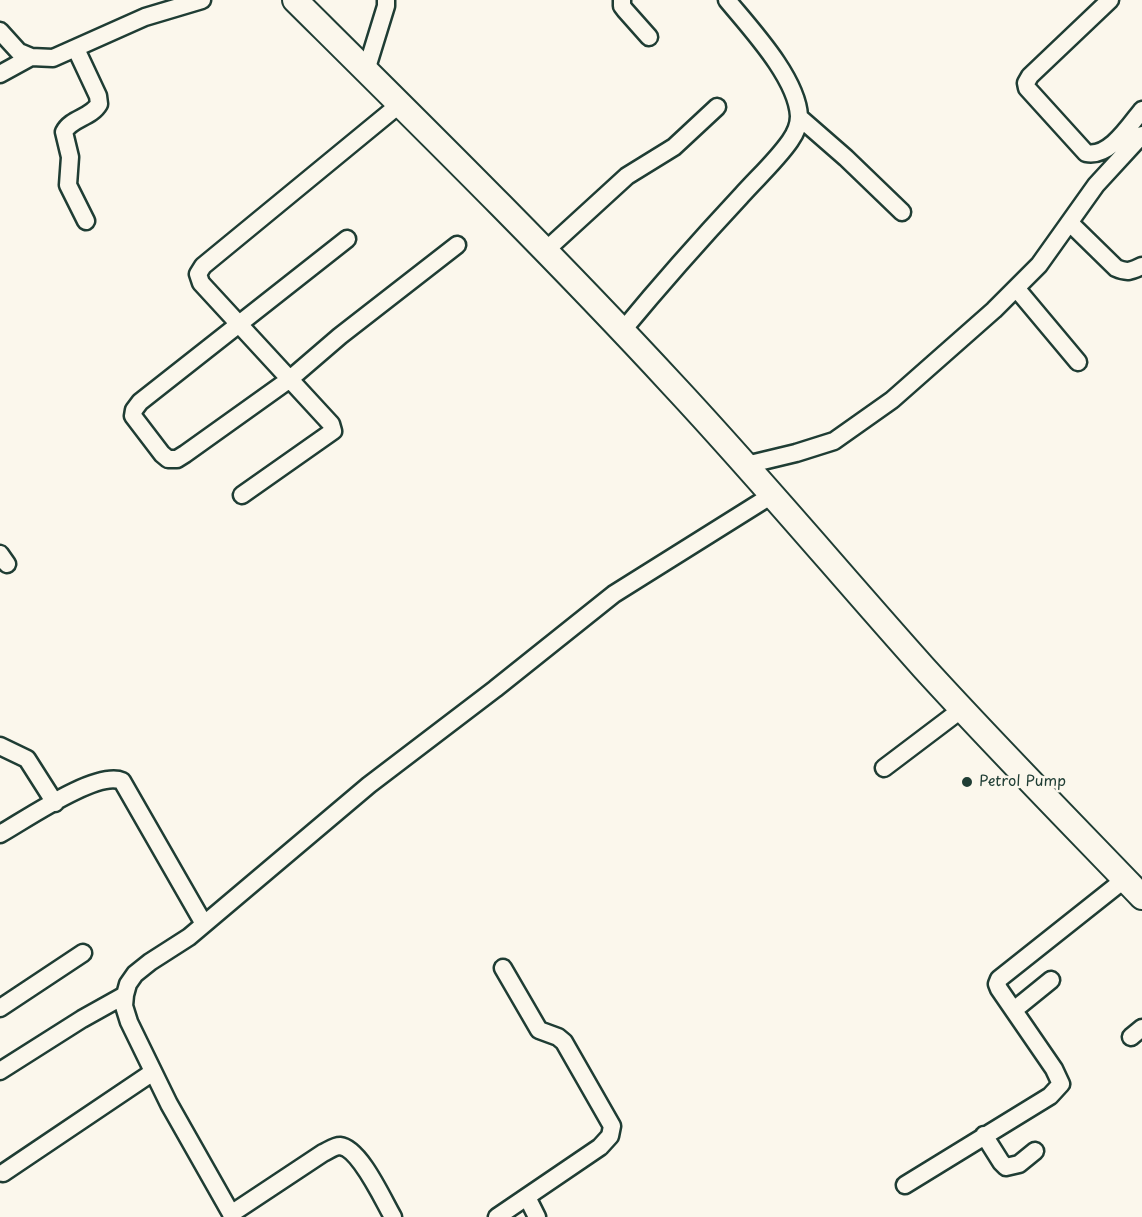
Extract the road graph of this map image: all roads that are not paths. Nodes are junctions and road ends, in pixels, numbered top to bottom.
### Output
1 (202, 0) edge
2 (295, 0) edge
3 (386, 0) edge
4 (622, 0) edge
5 (728, 0) edge
6 (1110, 0) edge
7 (0, 31) edge
8 (649, 38) dead end
9 (76, 49) junction
10 (31, 57) junction
11 (366, 71) junction
12 (0, 74) edge
13 (400, 104) junction
14 (717, 107) dead end
15 (1142, 110) edge
16 (799, 117) junction
17 (1142, 135) edge
18 (902, 212) dead end
19 (86, 221) dead end
20 (1070, 223) junction
21 (347, 239) dead end
22 (457, 244) dead end
23 (545, 251) junction
24 (1142, 266) edge
25 (1016, 288) junction
26 (239, 325) junction
27 (623, 330) junction
28 (1078, 362) dead end
29 (290, 380) junction
30 (746, 465) junction
31 (242, 495) dead end
32 (772, 495) junction
33 (962, 709) junction
34 (0, 746) edge
35 (884, 768) dead end
36 (55, 803) junction
37 (0, 834) edge
38 (1136, 887) edge
39 (204, 924) junction
40 (83, 953) dead end
41 (503, 968) dead end
42 (1051, 980) dead end
43 (125, 995) junction
44 (0, 1008) edge
45 (1014, 1010) junction
46 (0, 1071) edge
47 (153, 1072) junction
48 (984, 1135) junction
49 (1035, 1151) dead end
50 (3, 1173) dead end
51 (905, 1185) dead end
52 (527, 1197) junction
53 (232, 1215) edge
54 (393, 1217) edge
55 (497, 1217) edge
56 (537, 1217) edge

1 - 9 street
2 - 11 highway
3 - 11 street
4 - 8 street
5 - 16 street
6 - 15 street
7 - 10 street
9 - 10 street
9 - 19 street
10 - 12 street
11 - 13 highway
13 - 23 highway
13 - 26 street
14 - 23 street
16 - 18 street
16 - 27 street
17 - 20 street
20 - 24 street
20 - 25 street
21 - 26 street
22 - 29 street
23 - 27 highway
25 - 28 street
25 - 30 street
26 - 29 street
26 - 29 street
27 - 30 highway
29 - 31 street
30 - 32 highway
32 - 33 highway
32 - 39 street
33 - 35 street
33 - 38 highway
34 - 36 street
36 - 37 street
36 - 39 street
38 - 45 street
39 - 43 street
40 - 44 street
41 - 52 street
42 - 45 street
43 - 46 street
43 - 47 street
45 - 48 street
47 - 50 street
47 - 53 street
48 - 49 street
48 - 51 street
52 - 55 street
52 - 56 street
53 - 54 street

